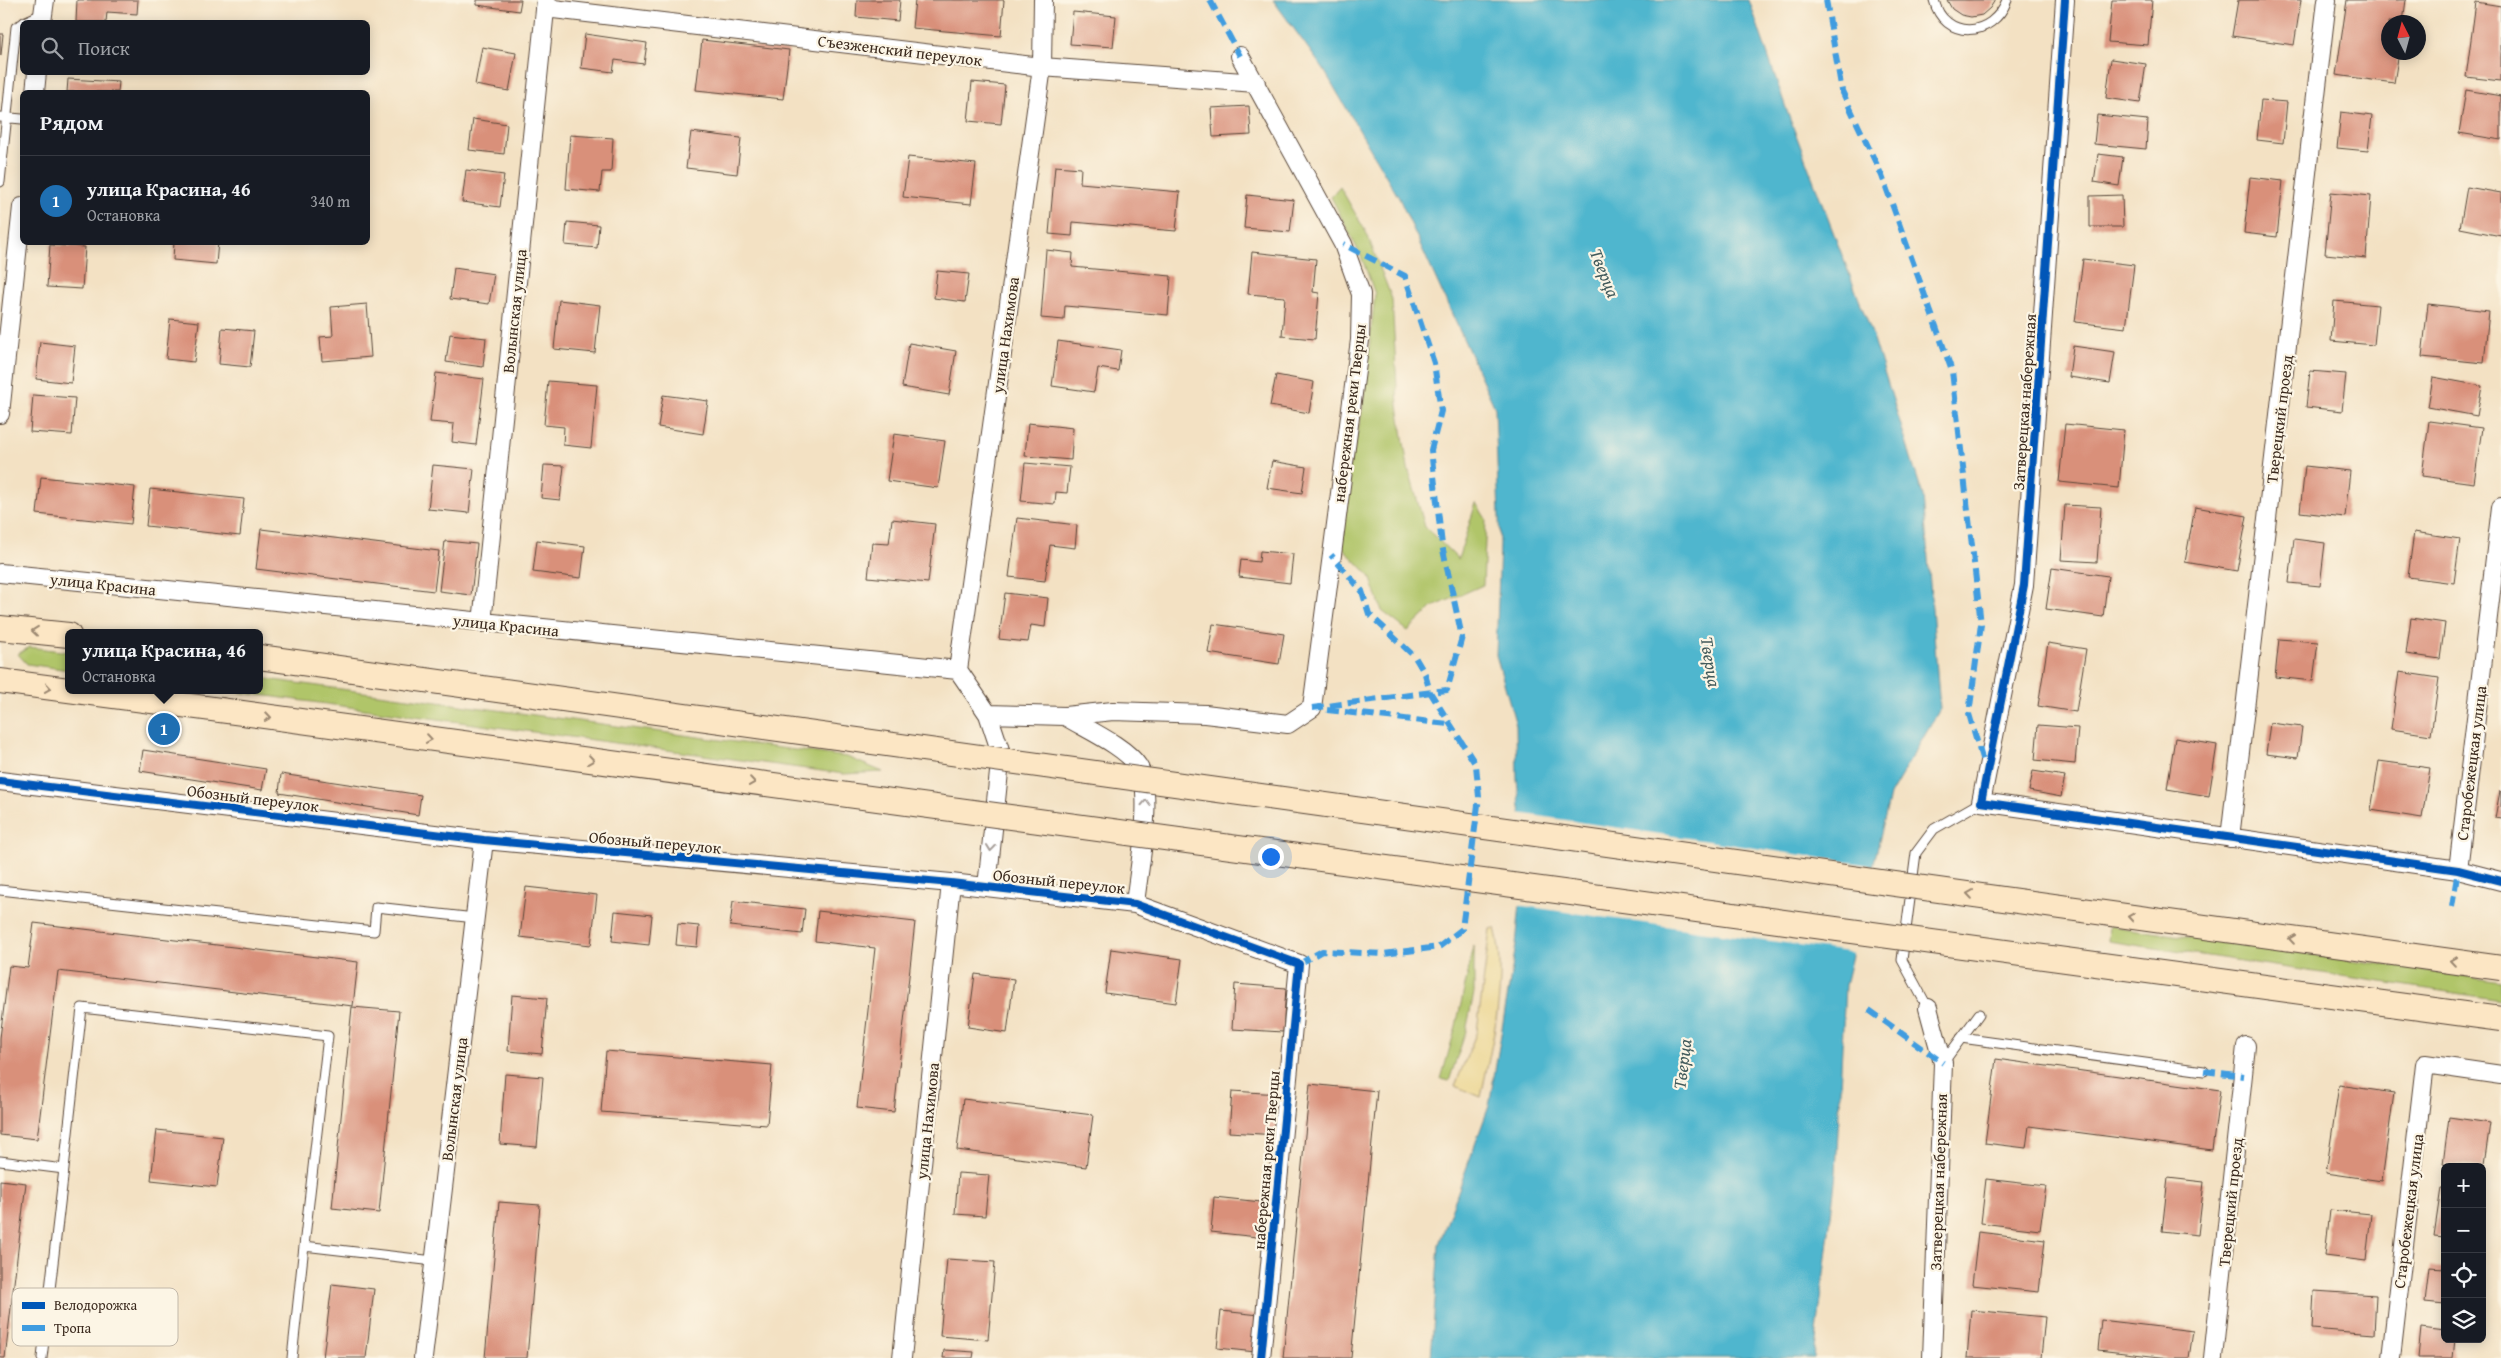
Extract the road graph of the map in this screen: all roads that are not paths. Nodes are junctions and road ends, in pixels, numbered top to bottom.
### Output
1 (1043, 0) edge
2 (1934, 0) edge
3 (2007, 0) edge
4 (2065, 0) edge
5 (2327, 0) edge
6 (546, 4) edge
7 (44, 12) edge
8 (29, 20) edge
9 (20, 25) edge
10 (1240, 56) dead end
11 (1042, 67) junction
12 (37, 75) edge
13 (1256, 83) junction
14 (35, 90) edge
15 (3, 117) edge
16 (20, 119) edge
17 (0, 182) edge
18 (20, 225) edge
19 (0, 407) edge
20 (2501, 507) edge
21 (0, 573) edge
22 (482, 623) junction
23 (0, 628) edge
24 (65, 635) edge
25 (263, 658) edge
26 (958, 670) junction
27 (0, 681) edge
28 (65, 690) edge
29 (99, 694) edge
30 (988, 714) junction
31 (1065, 716) junction
32 (0, 781) edge
33 (1981, 802) junction
34 (2230, 838) junction
35 (484, 840) junction
36 (2458, 870) junction
37 (2501, 880) edge
38 (951, 883) junction
39 (986, 887) junction
40 (0, 890) edge
41 (1135, 904) junction
42 (475, 918) junction
43 (1299, 964) joint
44 (2501, 968) edge
45 (1928, 1008) joint
46 (1979, 1014) dead end
47 (2501, 1019) edge
48 (1961, 1038) junction
49 (2246, 1046) dead end
50 (1943, 1063) junction
51 (2204, 1070) dead end
52 (2501, 1075) edge
53 (0, 1161) edge
54 (64, 1169) junction
55 (304, 1246) junction
56 (434, 1261) junction
57 (50, 1288) edge
58 (292, 1358) edge
59 (423, 1358) edge
60 (902, 1358) edge
61 (1261, 1358) edge
62 (1932, 1358) edge
63 (2213, 1358) edge
64 (2391, 1358) edge

1 - 11 street, улица Нахимова
2 - 3 lane
4 - 33 street, Затверецкая набережная
5 - 34 street, Тверецкий проезд
6 - 11 street, Съезженский переулок
6 - 22 street, Волынская улица
7 - 8 lane
9 - 15 lane
10 - 13 street, набережная реки Тверцы
11 - 13 street, Съезженский переулок
11 - 26 street, улица Нахимова
12 - 14 street
13 - 31 street, набережная реки Тверцы
15 - 16 lane
15 - 17 lane
18 - 19 street
20 - 36 street, Старобежецкая улица
21 - 22 street, улица Красина
22 - 26 street, улица Красина
24 -> 23 main road
44 -> 25 main road, bridge
26 - 30 street
27 -> 28 main road, bridge
29 -> 47 main road, bridge
30 - 31 street
30 -> 39 street
41 -> 31 street
32 - 35 street, Обозный переулок
33 - 34 street
33 - 45 lane
34 - 36 street
35 - 38 street, Обозный переулок
35 - 42 street, Волынская улица
36 - 37 street
38 - 39 street, Обозный переулок
38 - 60 street, улица Нахимова
39 - 41 street, Обозный переулок
40 - 42 lane
41 - 43 street, Обозный переулок
42 - 56 street, Волынская улица
43 - 61 street, набережная реки Тверцы
45 - 50 street, Затверецкая набережная
46 - 48 lane
48 - 50 lane
48 - 51 lane
49 - 63 street, Тверецкий проезд
50 - 62 street, Затверецкая набережная
52 - 64 street, Старобежецкая улица
53 - 54 lane
54 - 55 lane
54 - 57 lane
55 - 56 lane
55 - 58 lane
56 - 59 street, Волынская улица

